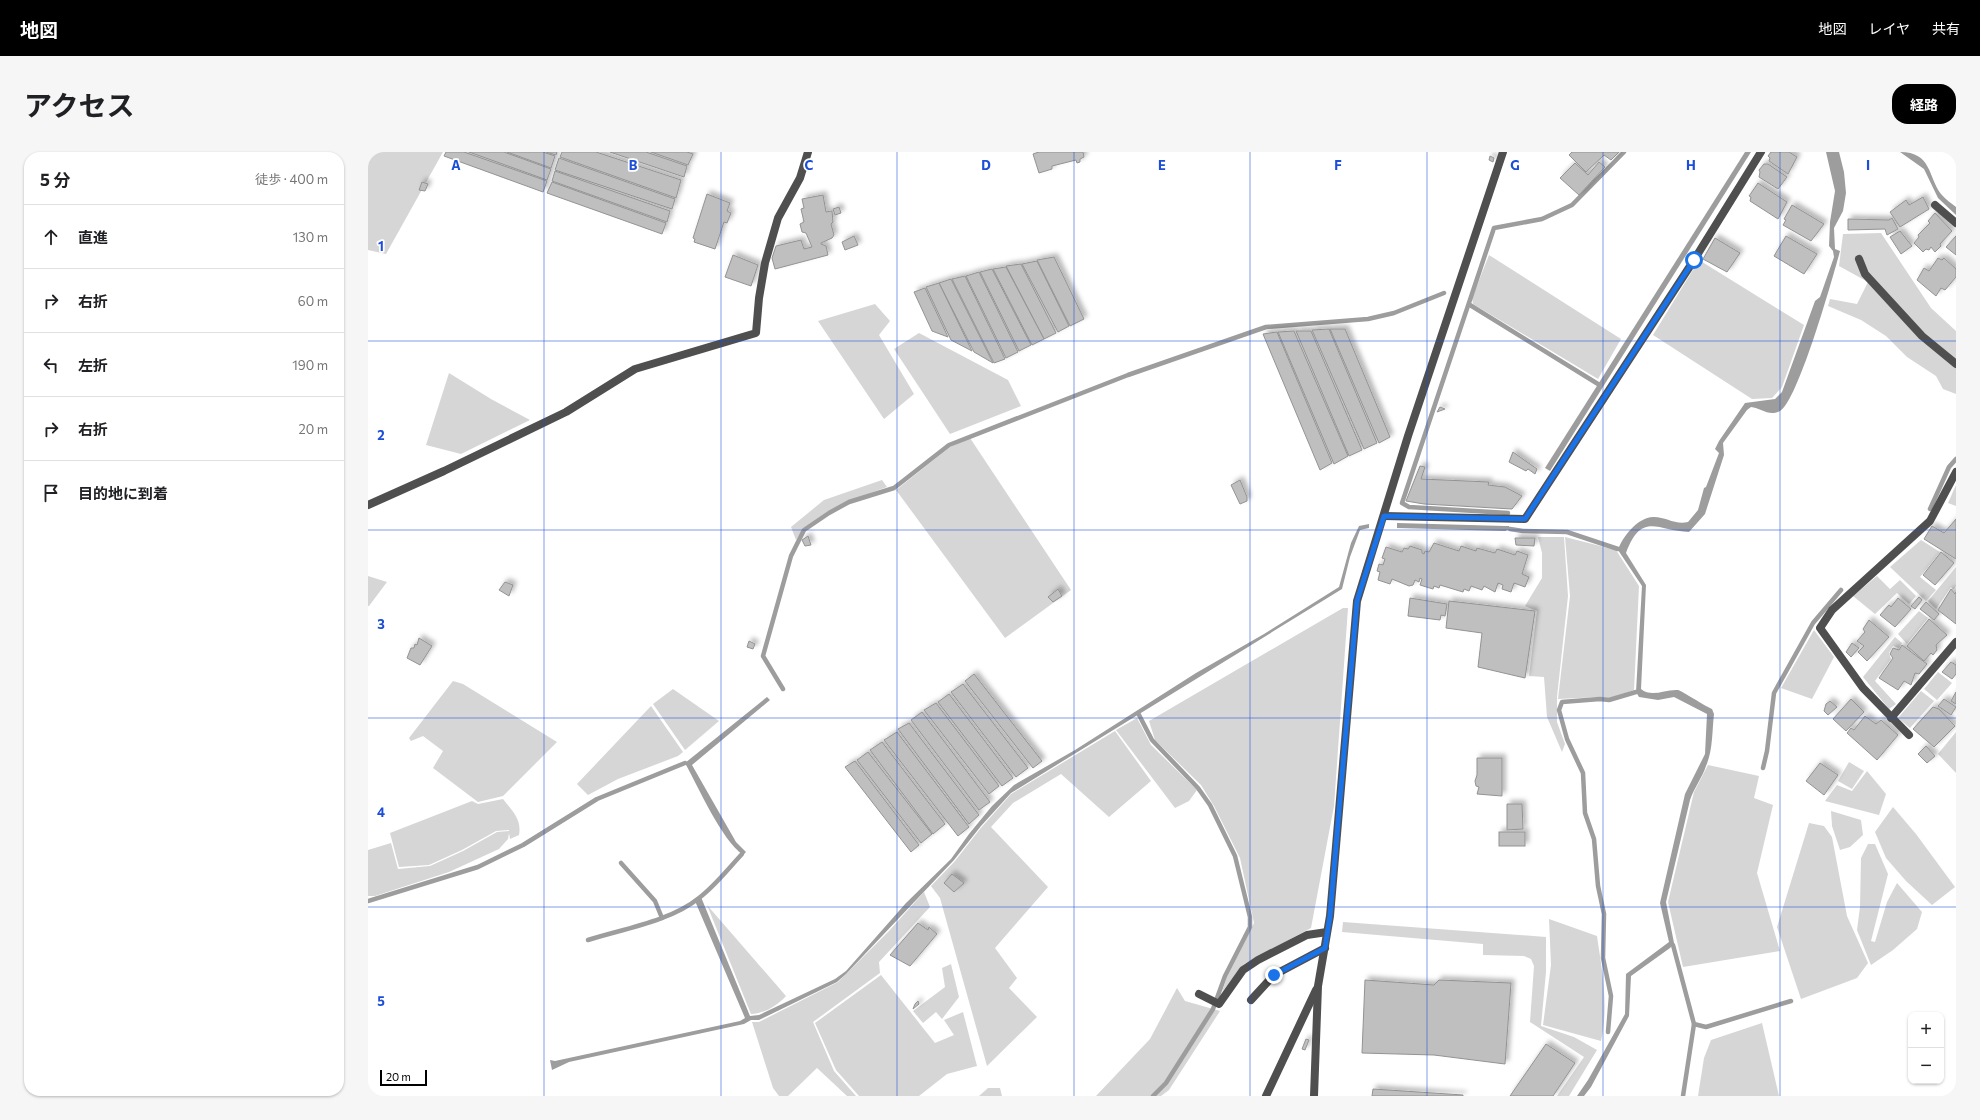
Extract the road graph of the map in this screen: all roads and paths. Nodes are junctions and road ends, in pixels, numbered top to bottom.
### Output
1 (808, 152) edge
2 (1503, 152) edge
3 (1761, 152) edge
4 (1935, 205) dead end
5 (1956, 223) edge
6 (1859, 259) dead end
7 (1956, 364) edge
8 (1956, 472) edge
9 (368, 505) edge
10 (1384, 516) junction
11 (1956, 642) edge
12 (1891, 718) junction
13 (1909, 735) dead end
14 (1328, 932) junction
15 (1325, 948) junction
16 (1318, 986) junction
17 (1199, 994) dead end
18 (1251, 1000) dead end
19 (1266, 1096) edge
20 (1314, 1096) edge

1 - 9 street
2 - 10 street
3 - 10 street
4 - 5 street
6 - 7 street
8 - 12 street
10 - 14 street
11 - 12 street
12 - 13 street
14 - 15 street
14 - 17 street
15 - 16 street
15 - 18 street
16 - 19 street
16 - 20 street

